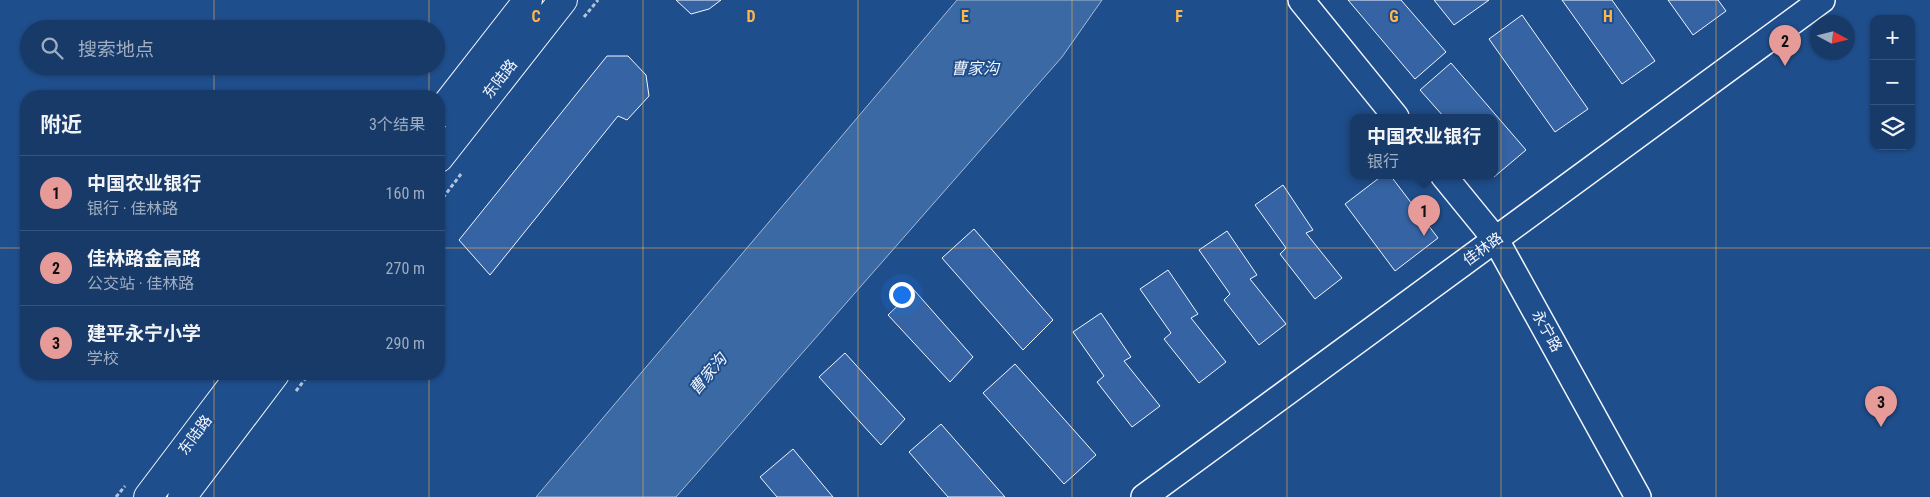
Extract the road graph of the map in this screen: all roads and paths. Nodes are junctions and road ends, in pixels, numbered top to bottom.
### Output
1 (528, 0) edge
2 (563, 0) edge
3 (1301, 0) edge
4 (1822, 0) edge
5 (445, 106) edge
6 (1394, 114) edge
7 (445, 150) edge
8 (1446, 179) edge
9 (1496, 240) junction
10 (236, 380) edge
11 (270, 380) edge
12 (148, 497) edge
13 (182, 497) edge
14 (1144, 497) edge
15 (1638, 497) edge

1 - 5 main road, 东陆路
2 - 7 main road, 东陆路
3 - 6 street
4 - 9 street, 佳林路
8 - 9 street, 永宁路
9 - 14 street, 佳林路
9 - 15 street, 永宁路
10 - 12 main road, 东陆路
11 - 13 main road, 东陆路

